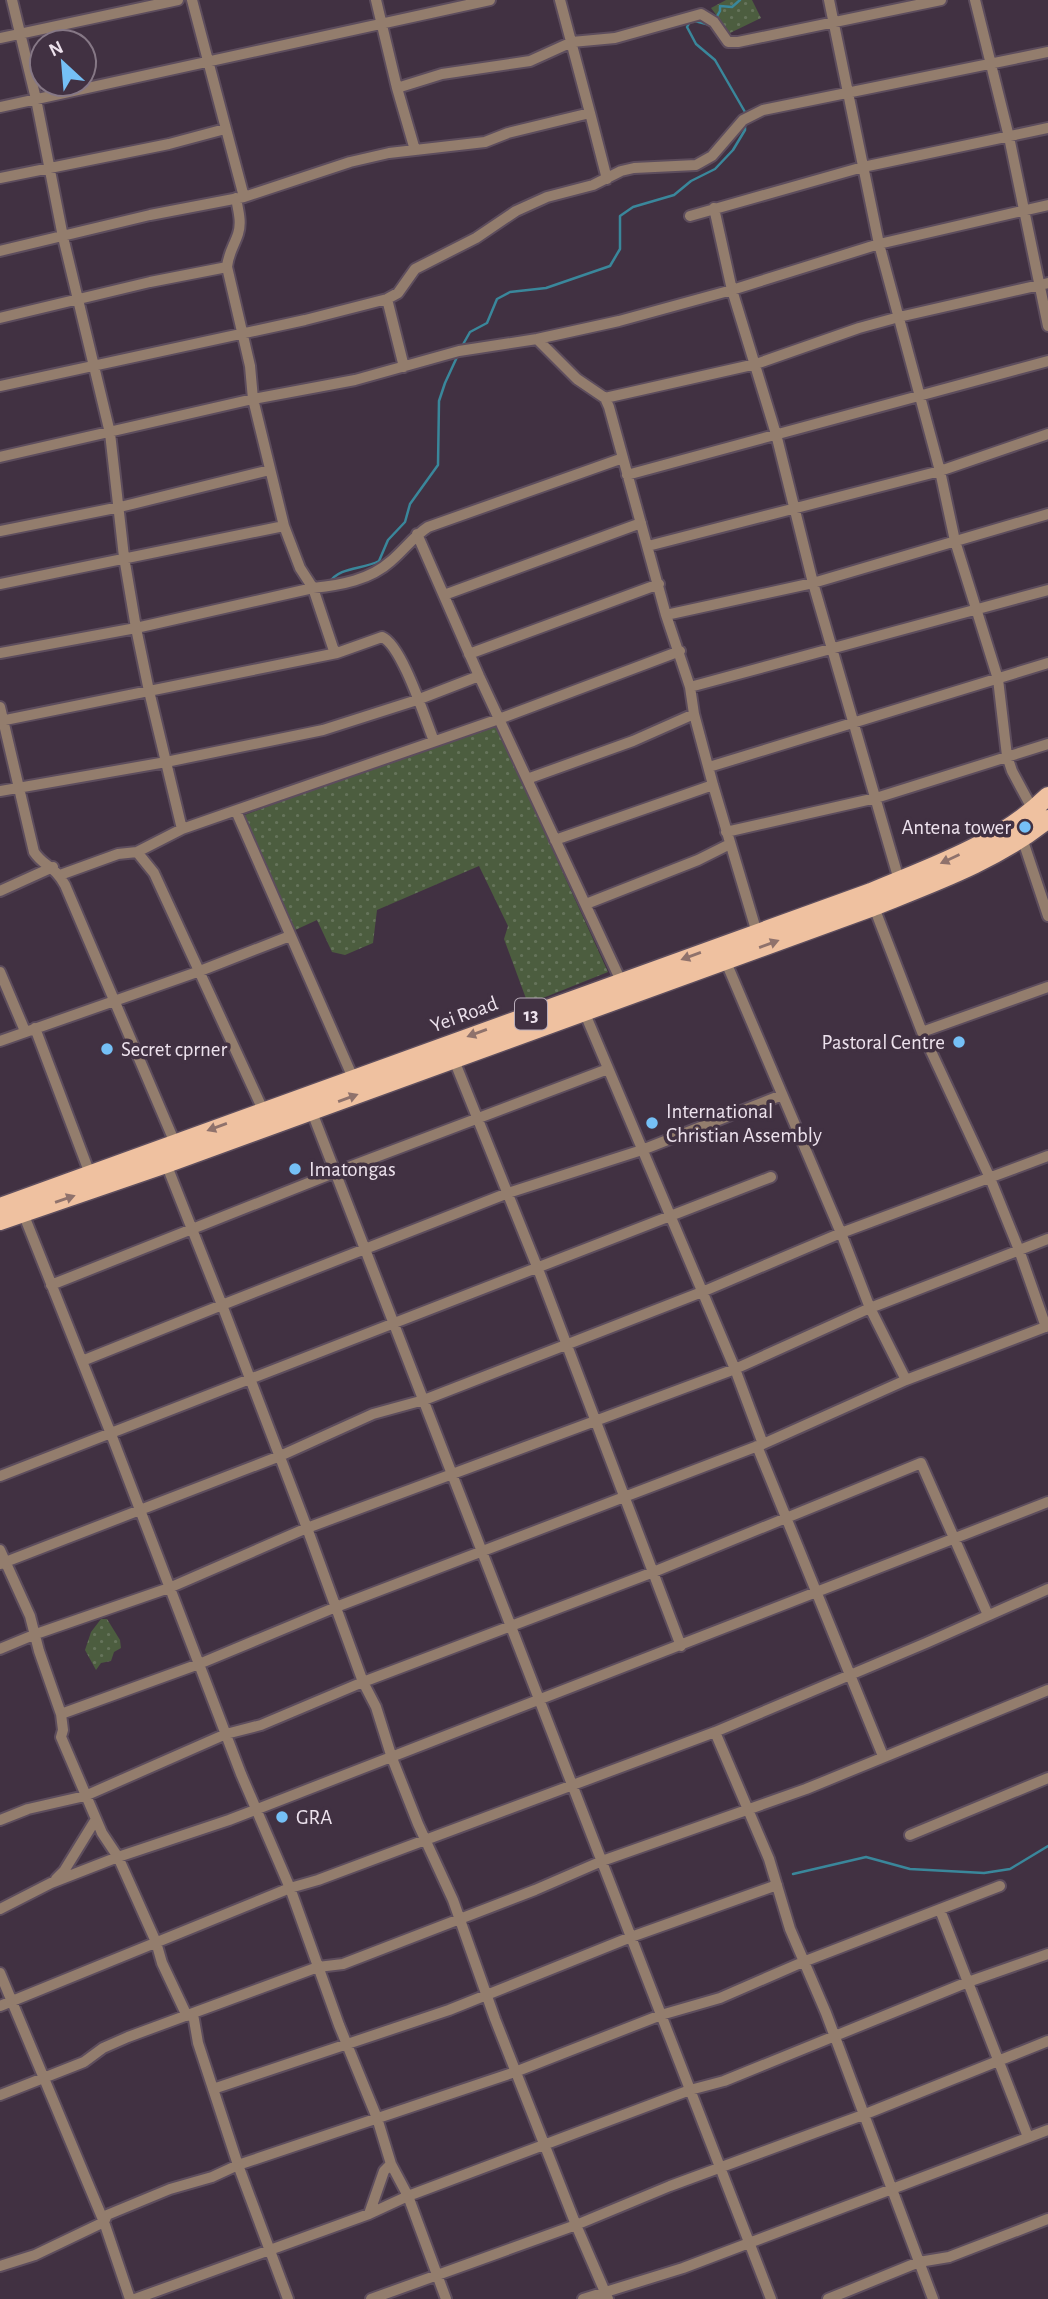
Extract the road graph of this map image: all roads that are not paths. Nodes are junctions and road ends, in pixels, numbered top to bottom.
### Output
1 (12, 0) edge
2 (178, 0) edge
3 (192, 0) edge
4 (376, 0) edge
5 (490, 0) edge
6 (560, 0) edge
7 (829, 0) edge
8 (942, 0) edge
9 (975, 0) edge
10 (834, 22) junction
11 (382, 25) junction
12 (21, 34) junction
13 (0, 38) edge
14 (572, 42) junction
15 (1048, 52) edge
16 (208, 63) junction
17 (991, 65) junction
18 (397, 88) junction
19 (847, 94) junction
20 (36, 99) junction
21 (0, 107) edge
22 (590, 113) junction
23 (1048, 128) edge
24 (225, 129) junction
25 (1009, 137) junction
26 (415, 150) junction
27 (49, 166) junction
28 (863, 167) junction
29 (0, 178) edge
30 (607, 178) junction
31 (240, 197) junction
32 (1048, 205) edge
33 (714, 208) junction
34 (1023, 210) junction
35 (690, 216) dead end
36 (63, 237) junction
37 (879, 244) junction
38 (0, 251) edge
39 (227, 267) junction
40 (1043, 284) edge
41 (732, 290) junction
42 (387, 299) junction
43 (80, 300) junction
44 (899, 317) junction
45 (0, 318) edge
46 (1048, 326) edge
47 (241, 333) junction
48 (537, 339) junction
49 (1048, 360) edge
50 (756, 364) junction
51 (93, 366) junction
52 (404, 368) junction
53 (0, 386) edge
54 (920, 397) junction
55 (605, 398) junction
56 (253, 399) junction
57 (110, 433) junction
58 (776, 434) junction
59 (1048, 434) edge
60 (0, 457) edge
61 (623, 458) junction
62 (271, 470) junction
63 (940, 471) junction
64 (627, 475) junction
65 (120, 508) junction
66 (794, 508) junction
67 (1048, 514) edge
68 (641, 523) junction
69 (284, 526) junction
70 (0, 531) edge
71 (417, 534) junction
72 (955, 541) junction
73 (648, 546) junction
74 (124, 557) junction
75 (813, 583) junction
76 (0, 584) edge
77 (659, 584) junction
78 (313, 588) junction
79 (1048, 590) edge
80 (444, 595) junction
81 (975, 610) junction
82 (666, 615) junction
83 (136, 628) junction
84 (832, 648) junction
85 (680, 651) junction
86 (0, 653) edge
87 (337, 653) junction
88 (469, 654) junction
89 (1048, 663) edge
90 (479, 676) junction
91 (998, 679) junction
92 (691, 687) junction
93 (149, 691) junction
94 (417, 700) junction
95 (0, 707) edge
96 (694, 714) junction
97 (499, 719) junction
98 (1, 720) edge
99 (854, 724) junction
100 (434, 741) junction
101 (1048, 744) edge
102 (1007, 755) junction
103 (166, 762) junction
104 (709, 767) junction
105 (527, 779) junction
106 (713, 785) junction
107 (19, 787) junction
108 (0, 791) edge
109 (1048, 796) edge
110 (876, 798) junction
111 (236, 811) junction
112 (1041, 815) edge
113 (182, 829) junction
114 (1020, 831) junction
115 (726, 832) junction
116 (555, 840) junction
117 (730, 844) junction
118 (137, 852) junction
119 (57, 871) junction
120 (899, 880) junction
121 (0, 891) edge
122 (1045, 897) edge
123 (872, 900) junction
124 (586, 904) junction
125 (1048, 916) edge
126 (757, 933) junction
127 (290, 936) junction
128 (722, 953) junction
129 (200, 971) junction
130 (0, 972) edge
131 (621, 981) junction
132 (1048, 987) edge
133 (115, 999) junction
134 (581, 1004) junction
135 (30, 1029) junction
136 (922, 1032) junction
137 (0, 1041) edge
138 (451, 1052) junction
139 (608, 1069) junction
140 (353, 1078) junction
141 (782, 1094) junction
142 (308, 1103) junction
143 (262, 1110) junction
144 (478, 1119) junction
145 (642, 1150) junction
146 (167, 1152) junction
147 (1048, 1156) edge
148 (336, 1172) junction
149 (90, 1174) junction
150 (771, 1177) dead end
151 (990, 1178) junction
152 (508, 1194) junction
153 (0, 1207) edge
154 (23, 1213) junction
155 (671, 1218) junction
156 (0, 1221) edge
157 (192, 1229) junction
158 (841, 1233) junction
159 (1048, 1239) edge
160 (366, 1250) junction
161 (1019, 1250) junction
162 (538, 1269) junction
163 (51, 1285) junction
164 (702, 1292) junction
165 (222, 1305) junction
166 (870, 1308) junction
167 (395, 1324) junction
168 (1047, 1326) edge
169 (566, 1344) junction
170 (82, 1361) junction
171 (735, 1370) junction
172 (250, 1380) junction
173 (906, 1380) junction
174 (424, 1400) junction
175 (596, 1420) junction
176 (111, 1434) junction
177 (760, 1445) junction
178 (280, 1456) junction
179 (453, 1474) junction
180 (0, 1476) edge
181 (624, 1498) junction
182 (1048, 1502) edge
183 (139, 1510) junction
184 (786, 1518) junction
185 (307, 1528) junction
186 (954, 1537) junction
187 (0, 1550) edge
188 (483, 1552) junction
189 (2, 1563) edge
190 (651, 1573) junction
191 (169, 1588) junction
192 (818, 1592) junction
193 (1047, 1592) edge
194 (336, 1607) junction
195 (988, 1615) junction
196 (511, 1626) junction
197 (36, 1634) junction
198 (681, 1646) junction
199 (0, 1649) edge
200 (199, 1664) junction
201 (851, 1674) junction
202 (363, 1682) junction
203 (1048, 1690) edge
204 (540, 1701) junction
205 (61, 1714) junction
206 (715, 1732) junction
207 (226, 1734) junction
208 (883, 1756) junction
209 (392, 1758) junction
210 (1048, 1778) edge
211 (572, 1784) junction
212 (85, 1796) junction
213 (748, 1809) junction
214 (255, 1810) junction
215 (0, 1819) edge
216 (96, 1819) junction
217 (910, 1835) dead end
218 (424, 1839) junction
219 (118, 1857) junction
220 (602, 1861) junction
221 (51, 1883) junction
222 (777, 1885) junction
223 (1000, 1886) dead end
224 (290, 1888) junction
225 (0, 1909) edge
226 (940, 1910) junction
227 (459, 1918) junction
228 (631, 1937) junction
229 (156, 1942) junction
230 (1048, 1954) edge
231 (803, 1962) junction
232 (318, 1967) junction
233 (0, 1973) edge
234 (968, 1982) junction
235 (486, 1994) junction
236 (11, 2001) junction
237 (0, 2006) edge
238 (190, 2015) junction
239 (661, 2015) junction
240 (833, 2035) junction
241 (1048, 2041) edge
242 (348, 2045) junction
243 (999, 2060) junction
244 (515, 2072) junction
245 (43, 2079) junction
246 (213, 2089) junction
247 (690, 2090) junction
248 (0, 2095) edge
249 (863, 2115) junction
250 (377, 2118) junction
251 (1048, 2130) edge
252 (1028, 2137) junction
253 (544, 2145) junction
254 (391, 2164) junction
255 (238, 2165) junction
256 (720, 2169) junction
257 (892, 2190) junction
258 (408, 2196) junction
259 (369, 2214) junction
260 (1048, 2219) edge
261 (104, 2222) junction
262 (576, 2225) junction
263 (749, 2243) junction
264 (270, 2250) junction
265 (919, 2262) junction
266 (0, 2266) edge
267 (437, 2276) junction
268 (606, 2295) edge
269 (130, 2299) edge
270 (135, 2299) edge
271 (288, 2299) edge
272 (371, 2299) edge
273 (446, 2299) edge
274 (583, 2299) edge
275 (771, 2299) edge
276 (828, 2299) edge
277 (933, 2299) edge

1 - 12 street
2 - 12 street
3 - 16 street
4 - 11 street
5 - 11 street
6 - 14 street
7 - 10 street
8 - 10 street
9 - 17 street
10 - 14 street
10 - 19 street
11 - 16 street
11 - 18 street
12 - 13 street
12 - 20 street
14 - 18 street
14 - 22 street
15 - 17 street
16 - 20 street
16 - 24 street
17 - 19 street
17 - 25 street
18 - 26 street
19 - 28 street
19 - 30 street
20 - 21 street
20 - 27 street
22 - 26 street
22 - 30 street
23 - 25 street
24 - 27 street
24 - 31 street
25 - 28 street
25 - 34 street
26 - 31 street
27 - 29 street
27 - 36 street
28 - 33 street
28 - 37 street
30 - 42 street
31 - 36 street
31 - 39 street
32 - 34 street
33 - 35 street
33 - 41 street
34 - 37 street
34 - 40 street
36 - 38 street
36 - 43 street
37 - 41 street
37 - 44 street
39 - 43 street
39 - 47 street
40 - 44 street
40 - 46 street
41 - 48 street
41 - 50 street
42 - 47 street
42 - 52 street
43 - 45 street
43 - 51 street
44 - 50 street
44 - 54 street
47 - 51 street
47 - 56 street
48 - 52 street
48 - 55 street
49 - 54 street
50 - 55 street
50 - 58 street
51 - 53 street
51 - 57 street
52 - 56 street
54 - 58 street
54 - 63 street
55 - 61 street
56 - 57 street
56 - 62 street
57 - 60 street
57 - 65 street
58 - 64 street
58 - 66 street
59 - 63 street
61 - 64 street
61 - 71 street
62 - 65 street
62 - 69 street
63 - 66 street
63 - 72 street
64 - 68 street
65 - 70 street
65 - 74 street
66 - 73 street
66 - 75 street
67 - 72 street
68 - 73 street
68 - 80 street
69 - 74 street
69 - 78 street
71 - 78 street
71 - 80 street
72 - 75 street
72 - 81 street
73 - 77 street
74 - 76 street
74 - 83 street
75 - 82 street
75 - 84 street
77 - 82 street
77 - 88 street
78 - 83 street
78 - 87 street
79 - 81 street
80 - 88 street
81 - 84 street
81 - 91 street
82 - 85 street
83 - 86 street
83 - 93 street
84 - 92 street
84 - 99 street
85 - 92 street
85 - 97 street
87 - 93 street
87 - 94 street
88 - 90 street
89 - 91 street
90 - 94 street
90 - 97 street
91 - 99 street
91 - 102 street
92 - 96 street
93 - 98 street
93 - 103 street
94 - 100 street
94 - 103 street
95 - 98 street
96 - 104 street
96 - 105 street
97 - 100 street
97 - 105 street
98 - 107 street
99 - 104 street
99 - 110 street
100 - 111 street
101 - 102 street
102 - 110 street
102 - 112 street
103 - 107 street
103 - 113 street
104 - 106 street
105 - 116 street
106 - 115 street
106 - 116 street
107 - 108 street
107 - 119 street
109 - 112 main road, Yei Road
110 - 115 street
110 - 120 street
111 - 113 street
111 - 127 street
112 - 114 main road, Yei Road
113 - 118 street
114 -> 120 main road, Yei Road / 13
114 - 122 street
114 - 123 main road, Yei Road
115 - 117 street
116 - 124 street
117 - 124 street
117 - 126 street
118 - 119 street
118 - 129 street
119 - 121 street
119 - 133 street
120 - 123 main road, Yei Road / 13
122 - 125 street
123 - 126 main road, Yei Road / 13
128 -> 123 main road, Yei Road
123 - 136 street
124 - 131 street
126 - 128 main road, Yei Road / 13
127 - 129 street
127 - 140 street
128 -> 131 main road, Yei Road / 13
128 - 134 main road, Yei Road
128 - 141 street
129 - 133 street
129 - 143 street
130 - 135 street
131 - 134 main road, Yei Road / 13
132 - 136 street
133 - 135 street
133 - 146 street
134 - 138 main road, Yei Road
134 - 139 street
135 - 137 street
135 - 149 street
136 - 151 street
138 - 140 main road, Yei Road
142 -> 138 main road, Yei Road
138 - 144 street
139 - 144 street
139 - 145 street
140 - 142 main road, Yei Road
141 - 145 street
141 - 158 street
142 - 143 main road, Yei Road
142 - 146 main road, Yei Road
142 - 148 street
143 -> 146 main road, Yei Road
144 - 148 street
144 - 152 street
145 - 152 street
145 - 155 street
146 - 149 main road, Yei Road
154 -> 146 main road, Yei Road
146 - 157 street
147 - 151 street
148 - 157 street
148 - 160 street
149 - 153 main road, Yei Road
150 - 155 street
151 - 158 street
151 - 161 street
152 - 160 street
152 - 162 street
154 - 156 main road, Yei Road
154 - 163 street
155 - 162 street
155 - 164 street
157 - 163 street
157 - 165 street
158 - 164 street
158 - 166 street
159 - 161 street
160 - 165 street
160 - 167 street
161 - 166 street
161 - 168 street
162 - 167 street
162 - 169 street
163 - 170 street
164 - 169 street
164 - 171 street
165 - 170 street
165 - 172 street
166 - 171 street
166 - 173 street
167 - 172 street
167 - 174 street
168 - 173 street
169 - 174 street
169 - 175 street
170 - 176 street
171 - 175 street
171 - 177 street
172 - 176 street
172 - 178 street
173 - 177 street
174 - 178 street
174 - 179 street
175 - 179 street
175 - 181 street
176 - 180 street
176 - 183 street
177 - 181 street
177 - 184 street
178 - 183 street
178 - 185 street
179 - 185 street
179 - 188 street
181 - 188 street
181 - 190 street
182 - 186 street
183 - 189 street
183 - 191 street
184 - 186 street
184 - 190 street
184 - 192 street
185 - 191 street
185 - 194 street
186 - 192 street
186 - 195 street
187 - 189 street
188 - 194 street
188 - 196 street
189 - 197 street
190 - 196 street
190 - 198 street
191 - 197 street
191 - 200 street
192 - 198 street
192 - 201 street
193 - 195 street
194 - 200 street
194 - 202 street
195 - 201 street
196 - 202 street
196 - 204 street
197 - 199 street
197 - 205 street
198 - 204 street
200 - 205 street
200 - 207 street
201 - 206 street
201 - 208 street
202 - 207 street
202 - 209 street
203 - 208 street
204 - 209 street
204 - 211 street
205 - 212 street
206 - 211 street
206 - 213 street
207 - 212 street
207 - 214 street
208 - 213 street
209 - 214 street
209 - 218 street
210 - 217 street
211 - 218 street
211 - 220 street
212 - 215 street
212 - 216 street
213 - 220 street
213 - 222 street
214 - 219 street
214 - 224 street
216 - 219 street
216 - 221 street
218 - 224 street
218 - 227 street
219 - 221 street
219 - 229 street
220 - 227 street
220 - 228 street
221 - 225 street
222 - 228 street
222 - 231 street
223 - 226 street
224 - 229 street
224 - 232 street
226 - 231 street
226 - 234 street
227 - 232 street
227 - 235 street
228 - 235 street
228 - 239 street
229 - 236 street
229 - 238 street
230 - 234 street
231 - 239 street
231 - 240 street
232 - 238 street
232 - 242 street
233 - 236 street
234 - 240 street
234 - 243 street
235 - 242 street
235 - 244 street
236 - 237 street
236 - 245 street
238 - 245 street
238 - 246 street
239 - 244 street
239 - 247 street
240 - 247 street
240 - 249 street
241 - 243 street
242 - 246 street
242 - 250 street
243 - 249 street
243 - 252 street
244 - 250 street
244 - 253 street
245 - 248 street
245 - 261 street
246 - 255 street
247 - 253 street
247 - 256 street
249 - 256 street
249 - 257 street
250 - 254 street
250 - 255 street
251 - 252 street
252 - 257 street
253 - 258 street
253 - 262 street
254 - 258 street
254 - 259 street
255 - 261 street
255 - 264 street
256 - 262 street
256 - 263 street
257 - 263 street
257 - 265 street
258 - 259 street
258 - 267 street
259 - 264 street
260 - 265 street
261 - 266 street
261 - 269 street
262 - 267 street
262 - 268 street
263 - 268 street
263 - 275 street
264 - 270 street
264 - 271 street
265 - 276 street
265 - 277 street
267 - 272 street
267 - 273 street
268 - 274 street

